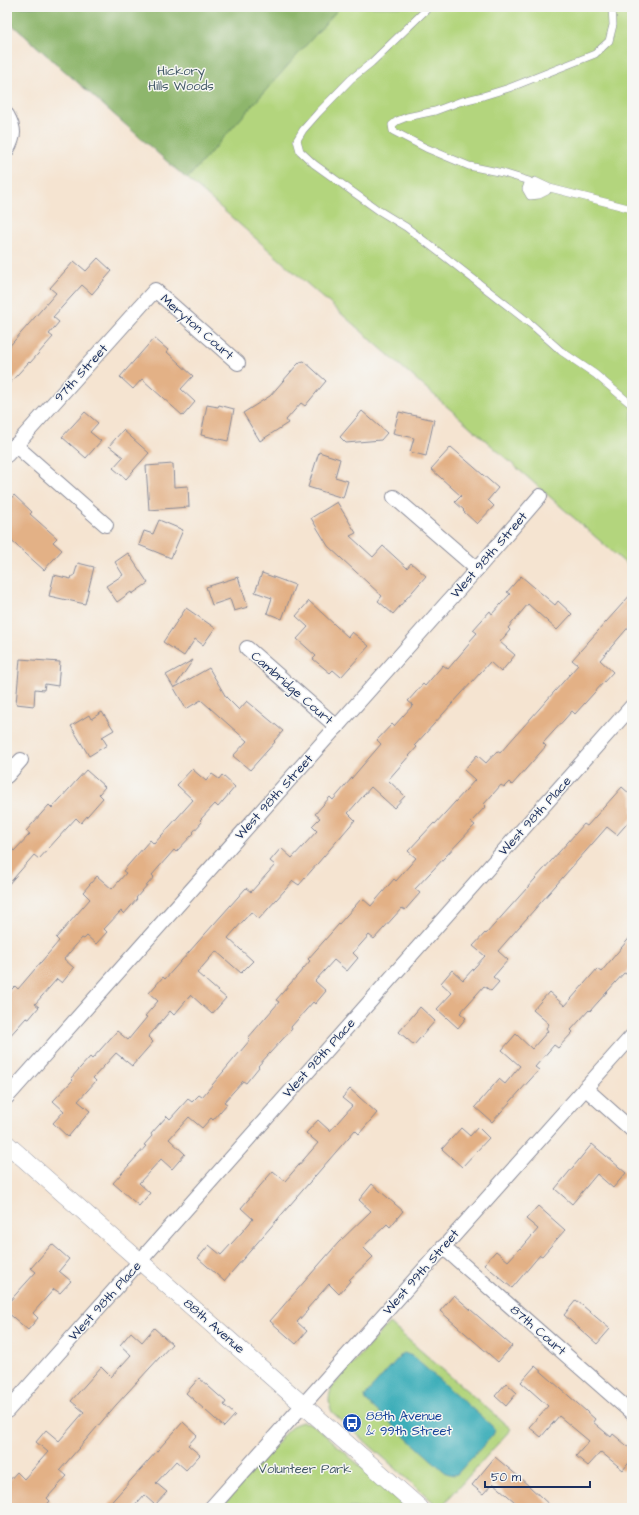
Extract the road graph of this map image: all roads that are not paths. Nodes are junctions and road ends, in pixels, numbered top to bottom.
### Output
1 (429, 7) edge
2 (612, 7) edge
3 (7, 115) edge
4 (7, 150) edge
5 (632, 209) edge
6 (155, 290) joint
7 (238, 363) dead end
8 (632, 405) edge
9 (11, 450) edge
10 (540, 496) dead end
11 (394, 497) dead end
12 (106, 525) dead end
13 (477, 570) junction
14 (247, 648) dead end
15 (632, 706) edge
16 (337, 727) junction
17 (21, 760) dead end
18 (7, 776) edge
19 (632, 1036) edge
20 (585, 1088) junction
21 (7, 1097) edge
22 (632, 1130) edge
23 (7, 1144) edge
24 (443, 1246) junction
25 (140, 1261) junction
26 (303, 1405) junction
27 (7, 1411) edge
28 (632, 1413) edge
29 (211, 1508) edge
30 (420, 1508) edge

1 - 8 lane
2 - 5 lane
3 - 4 street
6 - 7 street, Meryton Court
6 - 9 street, 97th Street
9 - 12 street
10 - 13 street, West 98th Street
11 - 13 street
13 - 16 street, West 98th Street
14 - 16 street, Cambridge Court
15 - 25 street, West 98th Place
16 - 21 street, West 98th Street
17 - 18 street
19 - 20 street, West 99th Street
20 - 22 street
20 - 24 street, West 99th Street
23 - 25 street, 88th Avenue
24 - 26 street, West 99th Street
24 - 28 street, 87th Court
25 - 26 street, 88th Avenue
25 - 27 street, West 98th Place
26 - 29 street, West 99th Street
26 - 30 street, 88th Avenue

